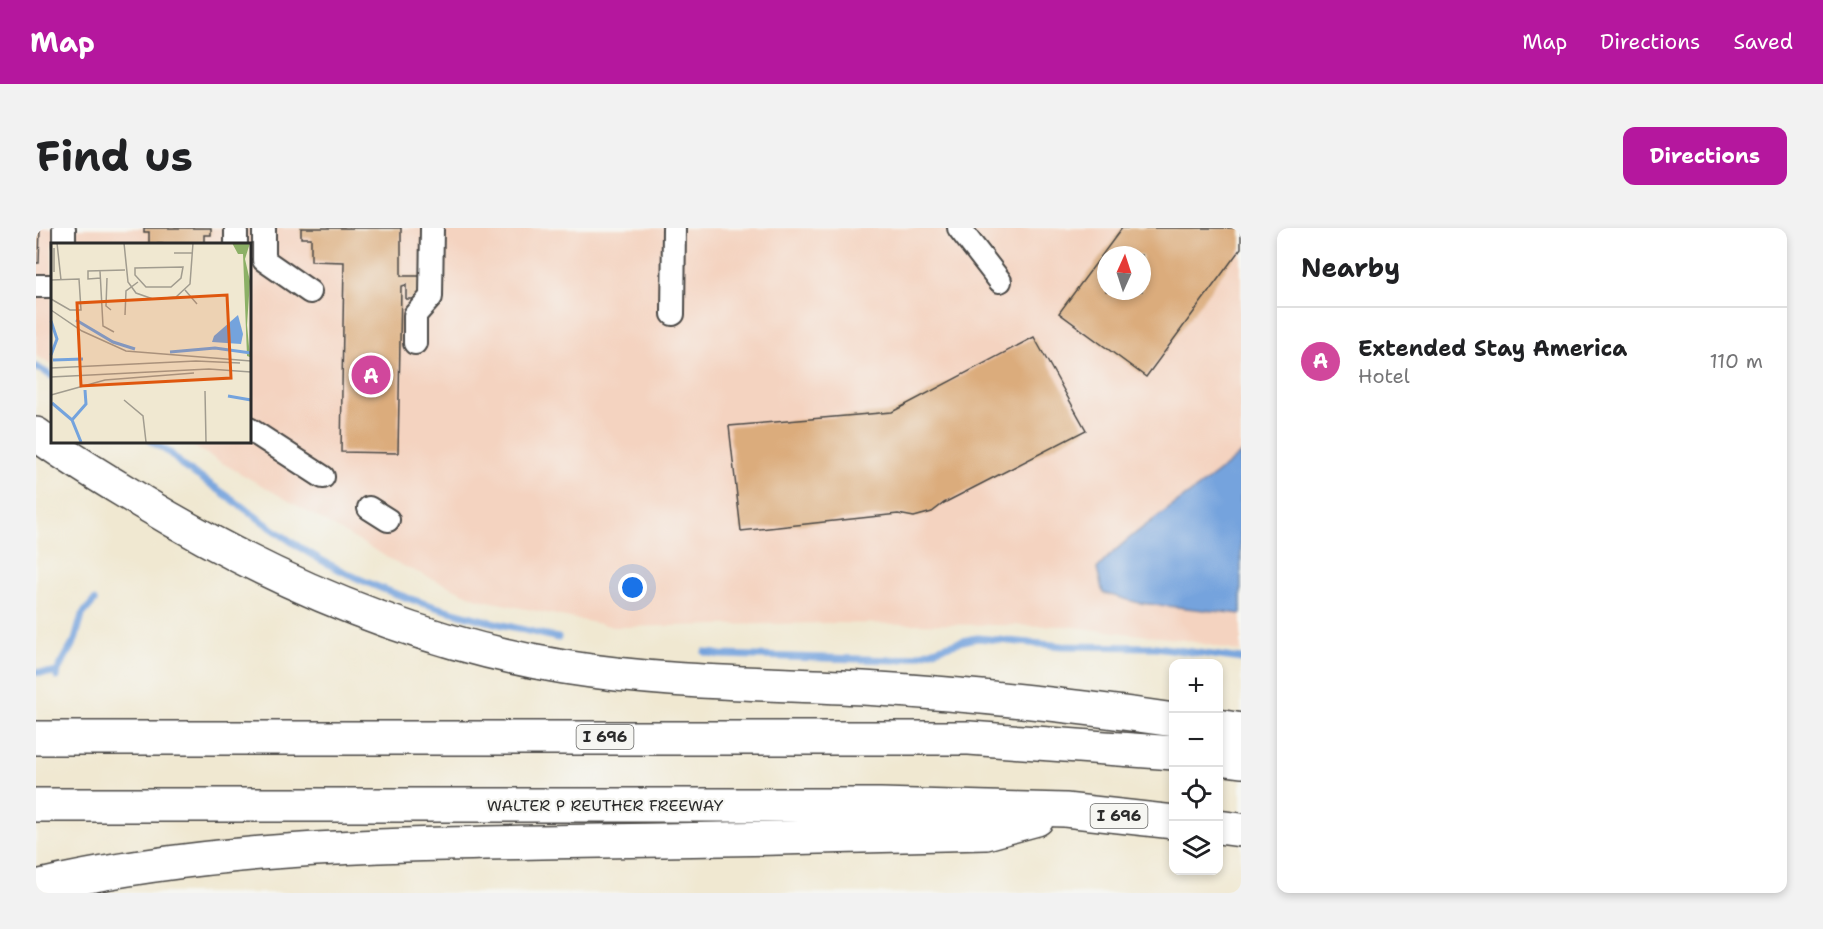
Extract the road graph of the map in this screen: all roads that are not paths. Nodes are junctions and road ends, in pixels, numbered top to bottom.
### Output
1 (264, 228) edge
2 (432, 228) edge
3 (674, 228) edge
4 (959, 228) edge
5 (1000, 281) dead end
6 (310, 292) dead end
7 (673, 314) dead end
8 (415, 343) dead end
9 (250, 430) edge
10 (36, 434) edge
11 (313, 464) dead end
12 (1169, 719) edge
13 (1223, 727) edge
14 (1241, 730) edge
15 (36, 738) edge
16 (1169, 753) edge
17 (1223, 759) edge
18 (1241, 761) edge
19 (36, 805) edge
20 (147, 805) junction
21 (1065, 810) junction
22 (36, 821) edge
23 (1169, 822) edge
24 (1223, 828) edge
25 (1241, 830) edge
26 (36, 887) edge

1 - 6 lane
2 - 8 lane
3 - 7 lane
4 - 5 lane
9 - 11 lane
10 - 12 highway
13 - 14 highway
15 - 16 highway, I 696
17 - 18 highway
19 - 20 highway, WALTER P REUTHER FREEWAY / I 696
20 - 21 highway, WALTER P REUTHER FREEWAY / I 696
20 - 22 highway
21 - 23 highway, WALTER P REUTHER FREEWAY / I 696
21 - 26 highway
24 - 25 highway

